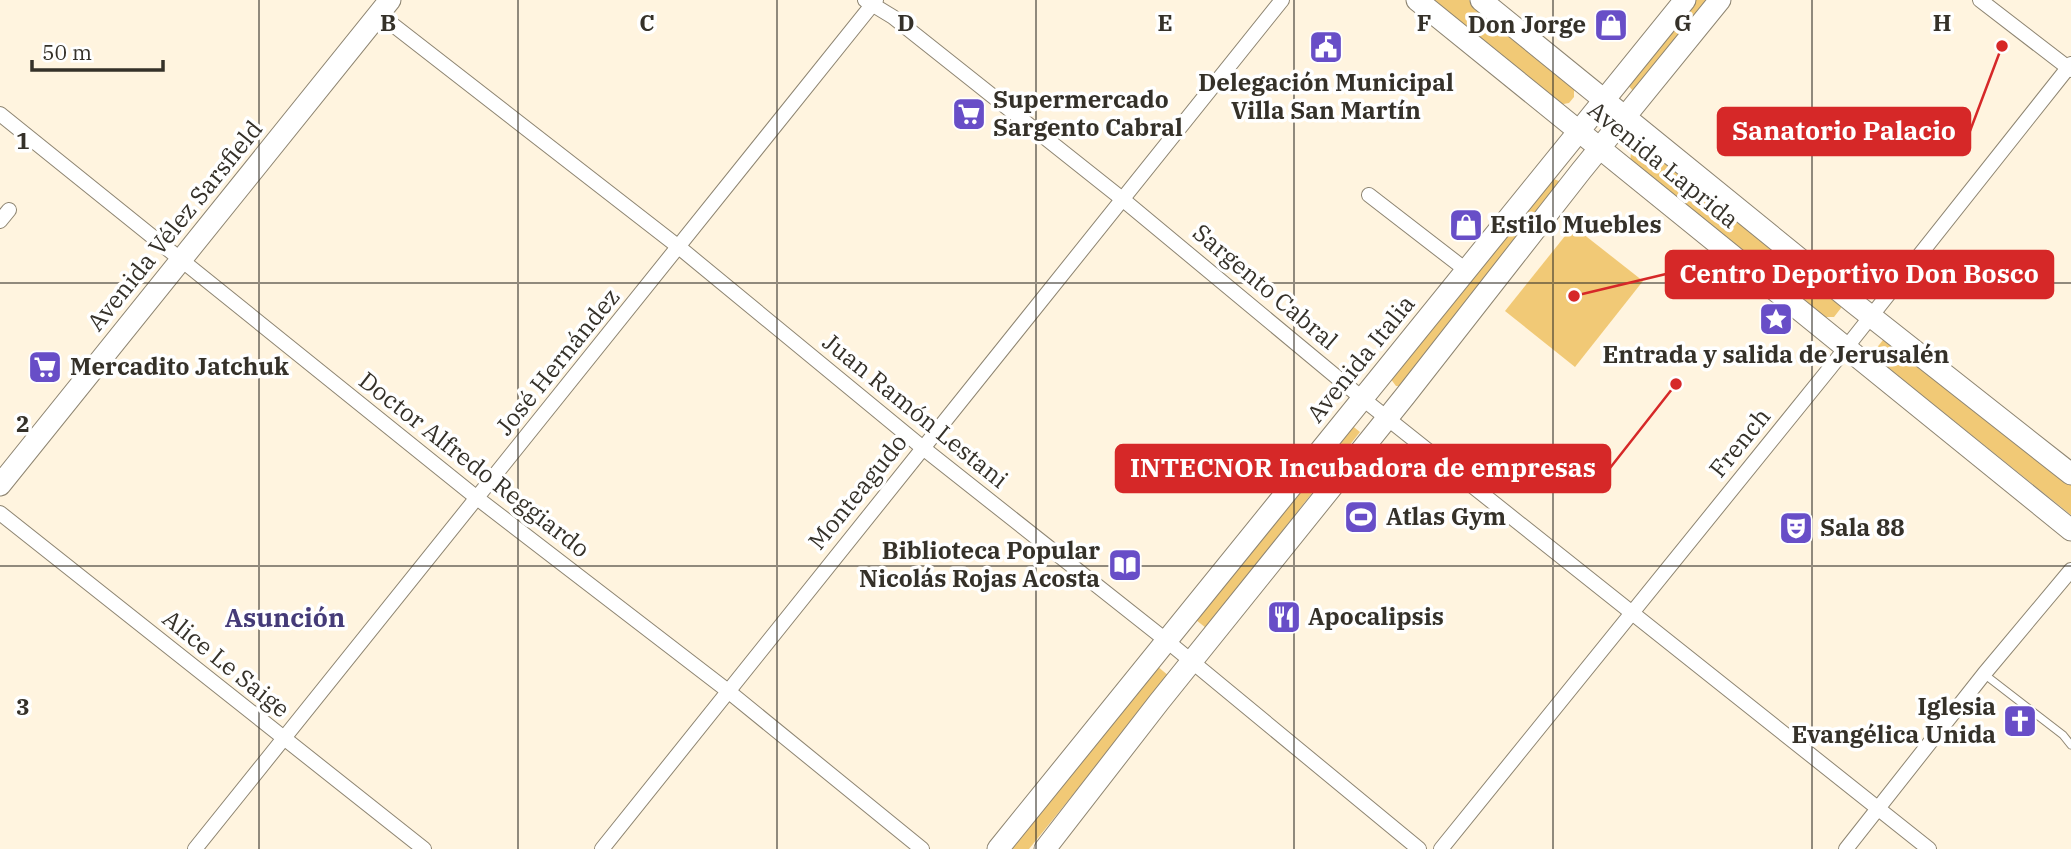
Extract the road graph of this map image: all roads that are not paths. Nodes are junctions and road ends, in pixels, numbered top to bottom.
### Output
1 (1282, 0) edge
2 (1417, 0) edge
3 (1481, 0) edge
4 (1685, 0) edge
5 (1720, 0) edge
6 (1980, 0) edge
7 (871, 2) edge
8 (384, 7) edge
9 (2070, 67) edge
10 (1605, 100) junction
11 (0, 114) edge
12 (1625, 118) junction
13 (1579, 132) junction
14 (1601, 148) junction
15 (1369, 195) dead end
16 (1121, 198) junction
17 (680, 248) junction
18 (181, 260) junction
19 (1466, 270) junction
20 (1870, 316) junction
21 (1847, 347) junction
22 (1363, 399) junction
23 (1389, 417) junction
24 (923, 448) junction
25 (2071, 474) edge
26 (0, 485) edge
27 (477, 498) junction
28 (0, 513) edge
29 (2071, 530) edge
30 (2071, 570) edge
31 (1632, 611) junction
32 (1167, 641) junction
33 (1193, 662) junction
34 (1984, 674) junction
35 (728, 691) junction
36 (284, 739) junction
37 (2071, 745) edge
38 (1879, 808) junction
39 (195, 849) edge
40 (424, 849) edge
41 (602, 849) edge
42 (922, 849) edge
43 (998, 849) edge
44 (1045, 849) edge
45 (1419, 849) edge
46 (1441, 849) edge
47 (1846, 849) edge
48 (1929, 849) edge

1 - 16 street, Monteagudo
2 - 13 main road, Avenida Laprida
3 - 10 main road, Avenida Laprida
4 - 10 main road, Avenida Italia
5 - 12 main road
6 - 9 street
7 - 16 street, Sargento Cabral
7 - 17 street, José Hernández
8 - 17 street, Juan Ramón Lestani
8 - 18 main road, Avenida Vélez Sarsfield
9 - 20 street, French
10 - 12 main road, Avenida Laprida
10 - 13 main road, Avenida Italia
11 - 18 street, Doctor Alfredo Reggiardo
12 - 14 main road
12 - 20 main road, Avenida Laprida
13 - 14 main road, Avenida Laprida
13 - 19 main road, Avenida Italia
14 - 21 main road, Avenida Laprida
14 - 23 main road
15 - 19 street
16 - 22 street, Sargento Cabral
16 - 24 street, Monteagudo
17 - 24 street, Juan Ramón Lestani
17 - 27 street, José Hernández
18 - 26 main road, Avenida Vélez Sarsfield
18 - 27 street, Doctor Alfredo Reggiardo
19 - 22 main road, Avenida Italia
20 - 21 street, French
20 - 25 main road, Avenida Laprida
21 - 29 main road, Avenida Laprida
21 - 31 street, French
22 - 23 street, Sargento Cabral
22 - 32 main road, Avenida Italia
23 - 31 street, Sargento Cabral
23 - 33 main road
24 - 32 street, Juan Ramón Lestani
24 - 35 street, Monteagudo
27 - 35 street, Doctor Alfredo Reggiardo
27 - 36 street, José Hernández
28 - 36 street, Alice Le Saige
30 - 34 street
31 - 38 street, Sargento Cabral
31 - 46 street, French
32 - 33 street, Juan Ramón Lestani
32 - 43 main road, Avenida Italia
33 - 44 main road
33 - 45 street, Juan Ramón Lestani
34 - 37 lane
34 - 38 street
35 - 41 street, Monteagudo
35 - 42 street, Doctor Alfredo Reggiardo
36 - 39 street, José Hernández
36 - 40 street, Alice Le Saige
38 - 47 street
38 - 48 street, Sargento Cabral

